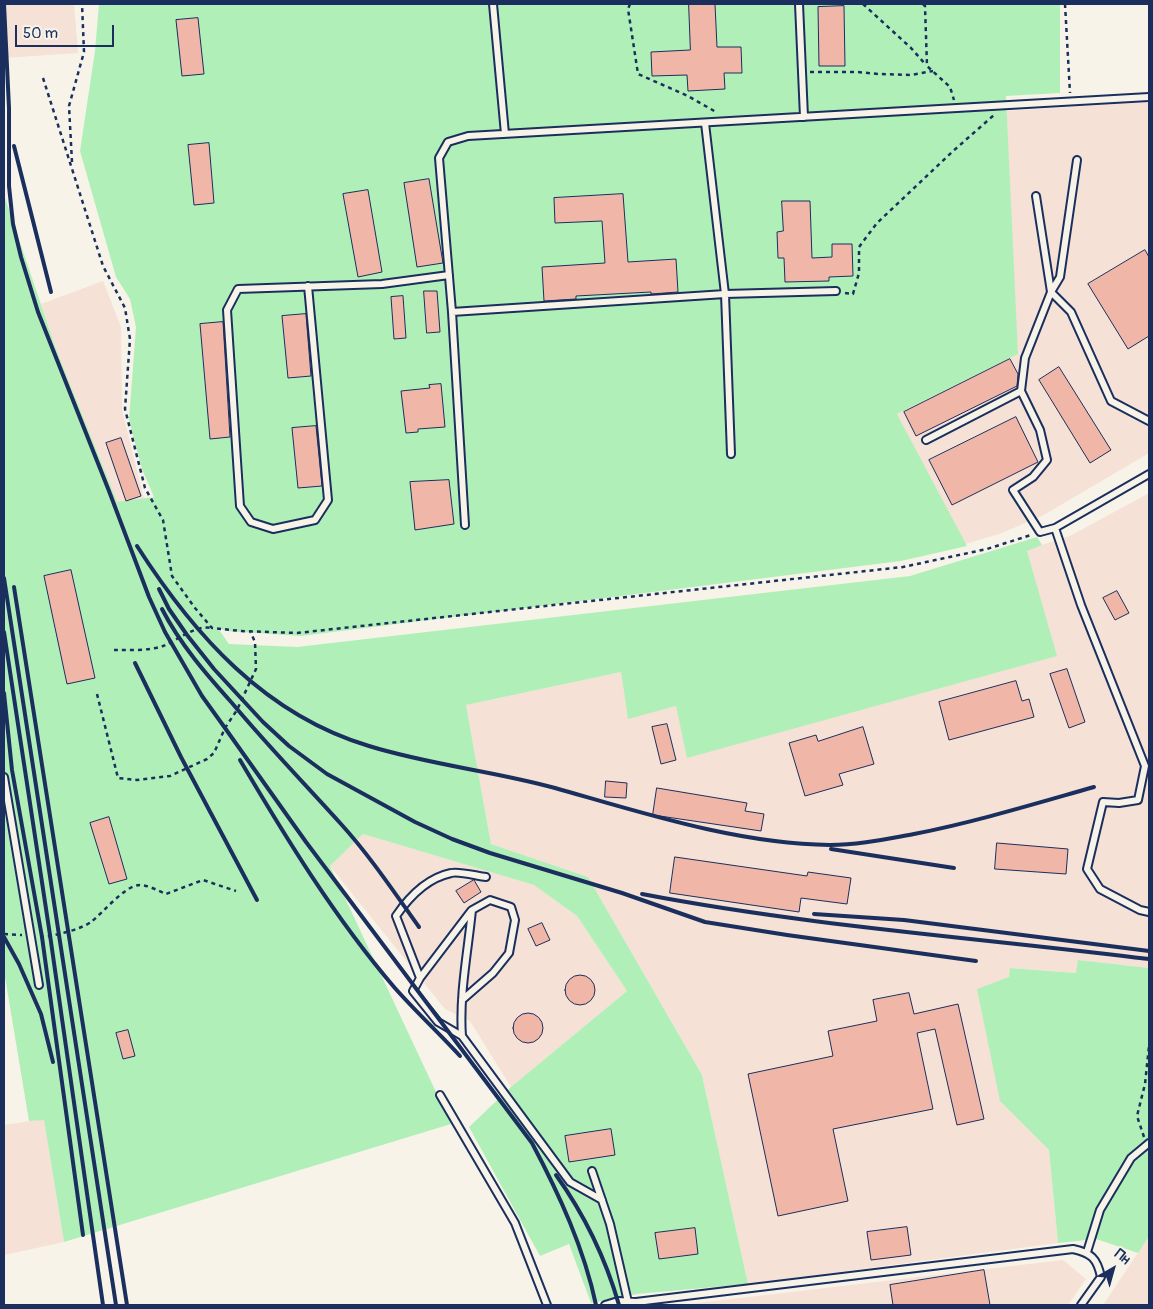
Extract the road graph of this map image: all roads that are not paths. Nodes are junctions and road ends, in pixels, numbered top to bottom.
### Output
1 (493, 4) edge
2 (798, 4) edge
3 (1149, 97) edge
4 (804, 117) junction
5 (705, 123) junction
6 (505, 134) junction
7 (1077, 160) dead end
8 (1036, 196) dead end
9 (449, 275) junction
10 (308, 286) junction
11 (836, 291) road end
12 (1052, 292) junction
13 (725, 294) junction
14 (452, 312) junction
15 (1021, 391) junction
16 (1149, 421) edge
17 (926, 440) dead end
18 (731, 454) dead end
19 (1149, 474) edge
20 (465, 525) dead end
21 (1054, 528) junction
22 (1147, 766) edge
23 (4, 777) edge
24 (486, 877) dead end
25 (472, 910) junction
26 (1149, 912) edge
27 (420, 978) junction
28 (39, 986) dead end
29 (462, 1000) junction
30 (462, 1036) junction
31 (440, 1095) dead end
32 (1148, 1144) edge
33 (592, 1171) dead end
34 (602, 1200) junction
35 (1087, 1252) junction
36 (628, 1302) junction
37 (546, 1305) edge
38 (605, 1305) edge
39 (1081, 1305) edge

1 - 6 lane
2 - 4 lane
3 - 4 lane
4 - 5 lane
5 - 6 lane
5 - 13 lane
6 - 9 lane
7 - 12 lane
8 - 12 lane
9 - 10 lane
9 - 14 lane
10 - 10 lane
11 - 13 lane
12 - 15 lane
12 - 16 lane
13 - 14 lane
13 - 18 lane
14 - 20 lane
15 - 17 lane
15 - 21 lane
19 - 21 lane
21 - 22 lane
22 - 26 lane
23 - 28 lane
24 - 27 lane
25 - 27 lane
25 - 29 lane
25 - 29 lane
27 - 30 lane
29 - 30 lane
30 - 34 lane
31 - 37 lane
32 - 35 lane
33 - 34 lane
34 - 36 lane
35 - 36 lane
35 - 39 lane
36 - 38 lane

